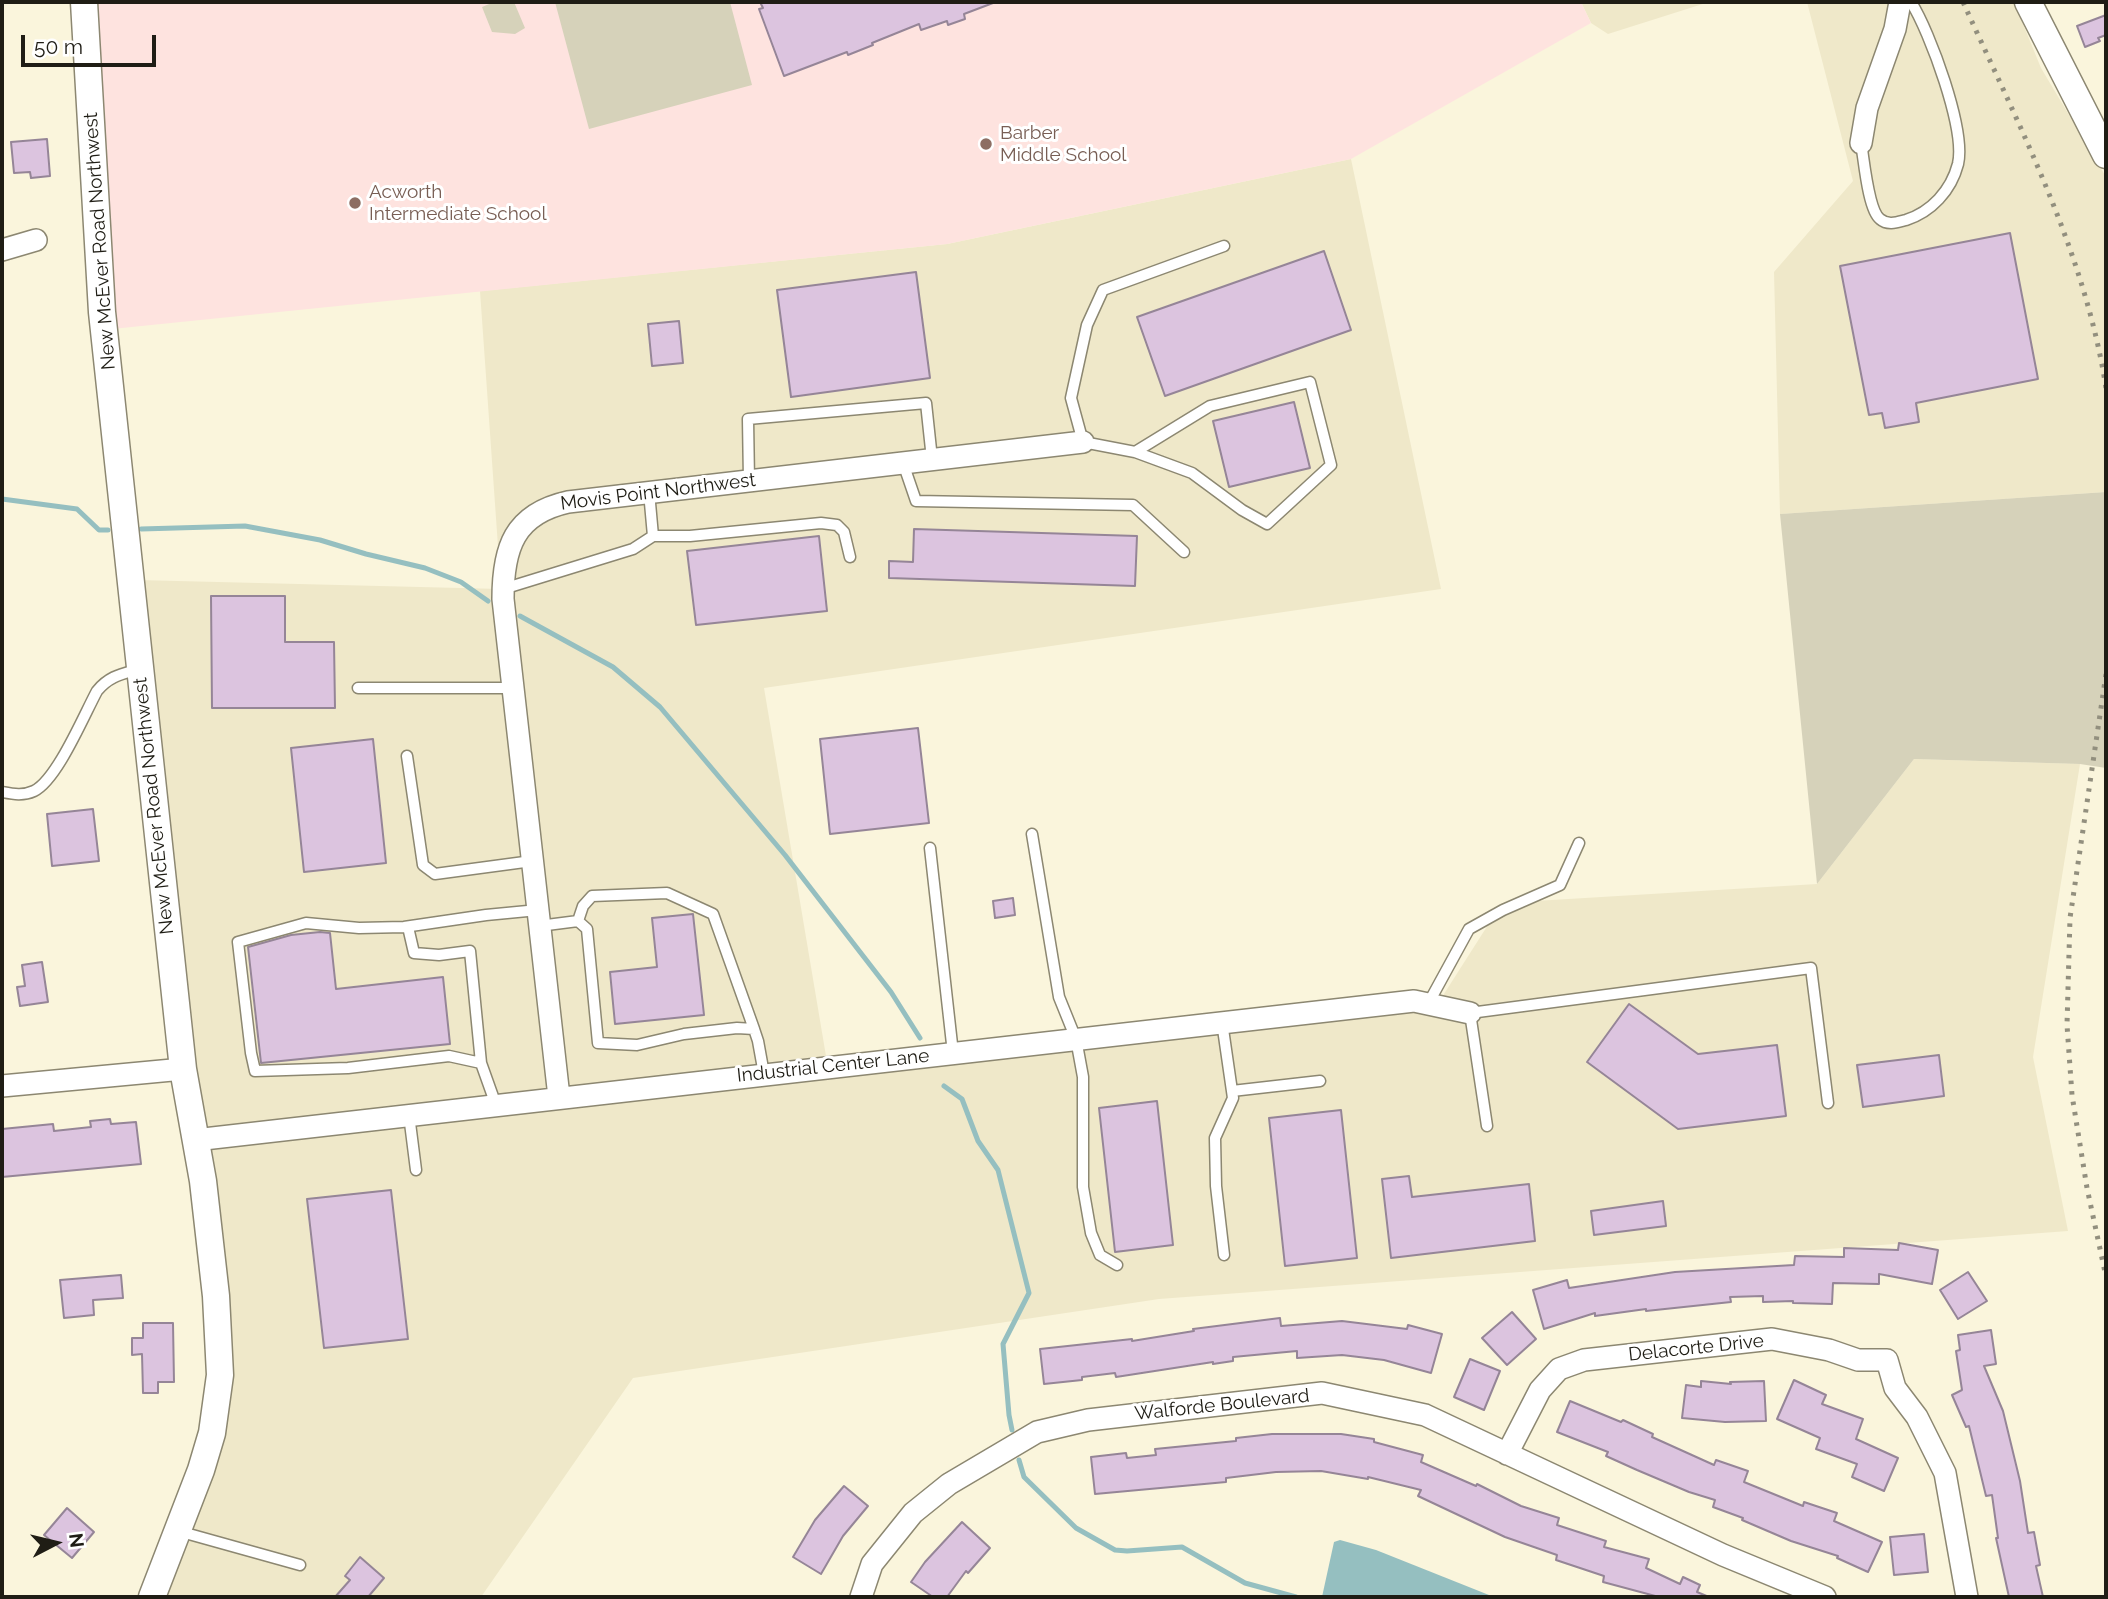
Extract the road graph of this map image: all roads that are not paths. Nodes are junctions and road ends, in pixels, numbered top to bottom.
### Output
1 (84, 2) edge
2 (1900, 2) edge
3 (1912, 2) edge
4 (2028, 2) edge
5 (1861, 143) joint
6 (2106, 155) edge
7 (36, 240) dead end
8 (1224, 246) dead end
9 (2, 250) edge
10 (1083, 442) junction
11 (1135, 452) junction
12 (932, 459) junction
13 (903, 463) junction
14 (749, 481) junction
15 (649, 492) junction
16 (653, 536) junction
17 (1184, 552) dead end
18 (850, 556) dead end
19 (503, 589) junction
20 (139, 669) junction
21 (358, 688) dead end
22 (513, 688) junction
23 (407, 756) dead end
24 (2, 792) edge
25 (1032, 834) dead end
26 (1579, 844) dead end
27 (930, 848) dead end
28 (532, 861) junction
29 (539, 918) junction
30 (578, 921) junction
31 (408, 927) junction
32 (1428, 1004) junction
33 (1470, 1013) junction
34 (1222, 1023) junction
35 (754, 1029) junction
36 (1076, 1039) junction
37 (953, 1053) junction
38 (481, 1063) junction
39 (183, 1069) junction
40 (764, 1074) junction
41 (1320, 1081) dead end
42 (2, 1086) edge
43 (1232, 1091) junction
44 (559, 1097) junction
45 (1828, 1103) dead end
46 (496, 1105) junction
47 (409, 1115) junction
48 (1487, 1126) dead end
49 (195, 1140) junction
50 (416, 1170) dead end
51 (1224, 1255) dead end
52 (1116, 1265) dead end
53 (1507, 1454) junction
54 (178, 1531) junction
55 (300, 1564) dead end
56 (152, 1597) edge
57 (861, 1597) edge
58 (1825, 1597) edge
59 (1967, 1597) edge

1 - 20 street, New McEver Road Northwest
2 - 5 street
3 - 5 lane
4 - 6 street
7 - 9 street
8 - 10 lane
10 - 11 lane
10 - 12 street, Movis Point Northwest
11 - 11 lane
12 - 13 street, Movis Point Northwest
12 - 14 lane
13 - 14 street, Movis Point Northwest
13 - 17 lane
14 - 15 street, Movis Point Northwest
15 - 16 lane
15 - 19 street, Movis Point Northwest
16 - 18 lane
16 - 19 lane
19 - 22 street, Movis Point Northwest
20 - 24 lane
20 - 39 street, New McEver Road Northwest
21 - 22 lane
22 - 28 street, Movis Point Northwest
23 - 28 lane
25 - 36 lane
26 - 32 lane
27 - 37 lane
28 - 29 street, Movis Point Northwest
29 - 30 lane
29 - 31 lane
29 - 44 street, Movis Point Northwest
30 - 35 lane
30 - 35 lane
31 - 38 lane
31 - 38 lane
32 - 33 street, Industrial Center Lane
32 - 34 street, Industrial Center Lane
33 - 45 lane
33 - 48 lane
34 - 36 street, Industrial Center Lane
34 - 43 lane
35 - 40 lane
36 - 37 street, Industrial Center Lane
36 - 52 lane
37 - 40 street, Industrial Center Lane
38 - 46 lane
39 - 42 street
39 - 49 street, New McEver Road Northwest
40 - 44 street, Industrial Center Lane
41 - 43 lane
43 - 51 lane
44 - 46 street, Industrial Center Lane
46 - 47 street, Industrial Center Lane
47 - 49 street, Industrial Center Lane
47 - 50 lane
49 - 54 street, New McEver Road Northwest
53 - 57 street, Walforde Boulevard
53 - 58 street, Walforde Boulevard
53 - 59 street, Delacorte Drive
54 - 55 lane
54 - 56 street, New McEver Road Northwest

